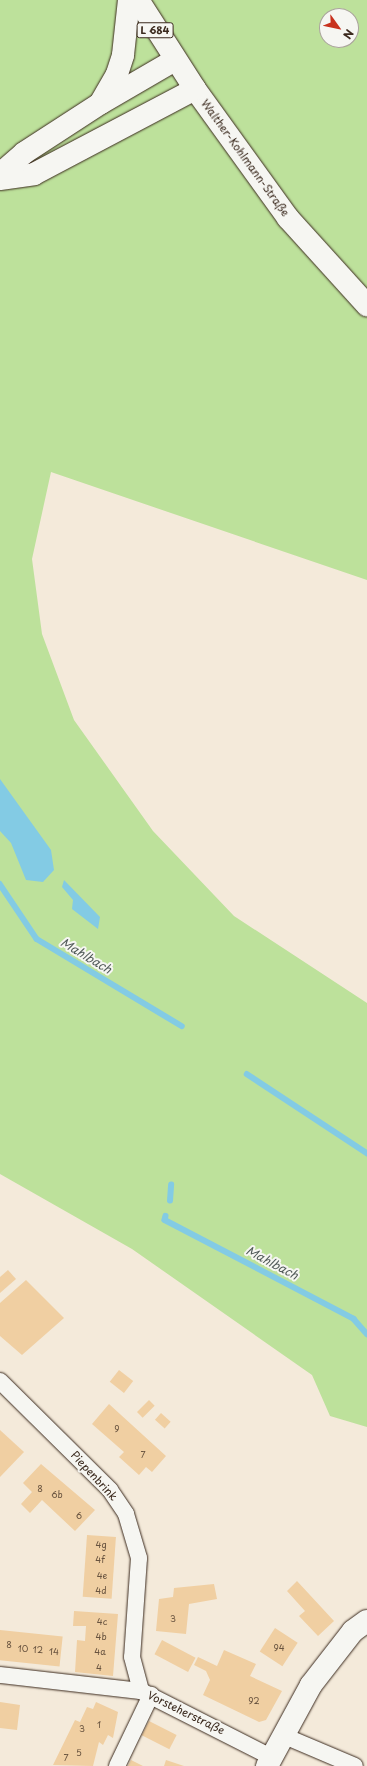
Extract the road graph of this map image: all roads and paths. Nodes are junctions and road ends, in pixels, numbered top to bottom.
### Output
1 (129, 0) edge
2 (138, 0) edge
3 (175, 60) junction
4 (195, 89) junction
5 (101, 103) junction
6 (0, 174) edge
7 (0, 179) edge
8 (367, 305) edge
9 (0, 1381) edge
10 (367, 1621) edge
11 (0, 1675) edge
12 (146, 1693) junction
13 (282, 1735) junction
14 (269, 1761) edge
15 (117, 1766) edge
16 (355, 1766) edge

1 - 5 main road
2 - 3 main road, Walther-Kohlmann-Straße / L 684
3 - 4 main road, Walther-Kohlmann-Straße / L 684
3 - 5 main road
4 - 7 main road
4 - 8 main road, Walther-Kohlmann-Straße / L 684
5 - 6 main road
9 - 12 street, Piepenbrink
10 - 13 main road
11 - 12 street, Vorsteherstraße
12 - 14 street, Vorsteherstraße
12 - 15 street
13 - 14 main road
13 - 16 street

